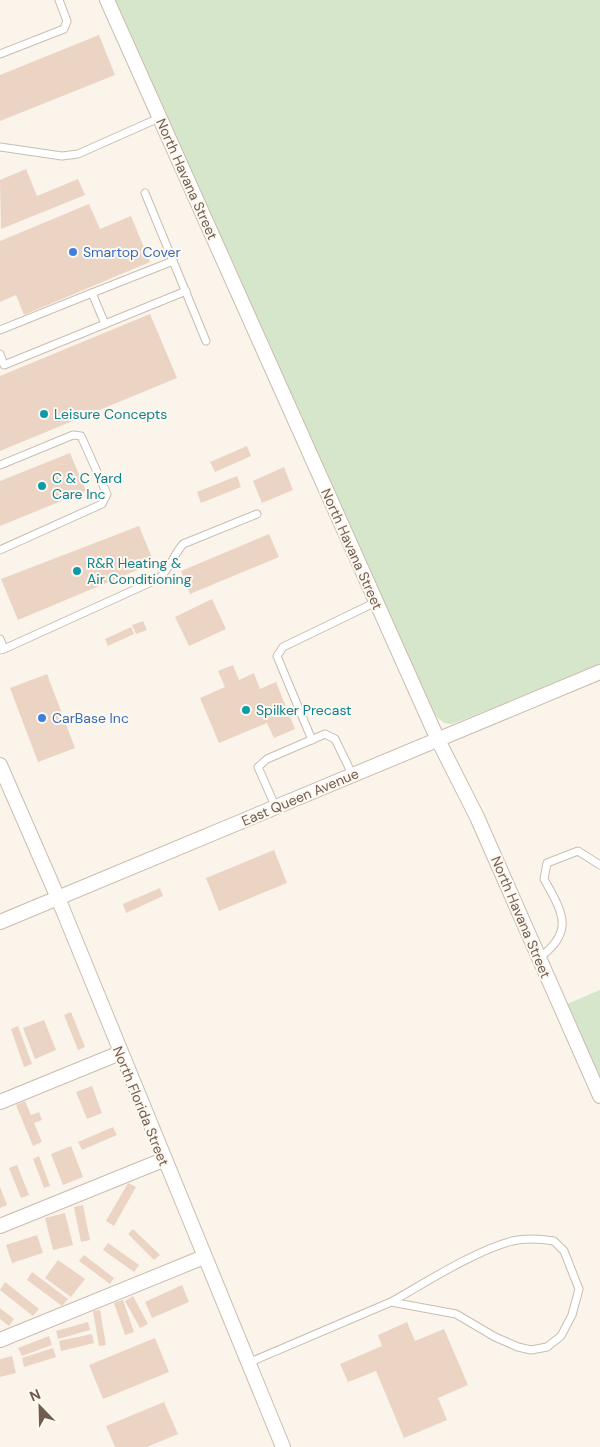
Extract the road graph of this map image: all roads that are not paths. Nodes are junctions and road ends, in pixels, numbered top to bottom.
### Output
1 (59, 0) edge
2 (106, 0) edge
3 (0, 54) edge
4 (159, 118) junction
5 (0, 147) edge
6 (145, 193) dead end
7 (173, 261) junction
8 (186, 291) junction
9 (92, 294) junction
10 (104, 324) junction
11 (0, 330) edge
12 (206, 341) dead end
13 (0, 354) edge
14 (2, 366) edge
15 (0, 465) edge
16 (257, 514) dead end
17 (0, 550) edge
18 (376, 602) junction
19 (0, 639) edge
20 (2, 649) edge
21 (600, 672) edge
22 (312, 740) junction
23 (438, 740) junction
24 (0, 765) edge
25 (353, 776) junction
26 (276, 808) junction
27 (600, 865) edge
28 (58, 898) junction
29 (0, 922) edge
30 (539, 958) junction
31 (120, 1052) junction
32 (600, 1096) edge
33 (0, 1102) edge
34 (163, 1160) junction
35 (0, 1226) edge
36 (204, 1257) junction
37 (391, 1302) junction
38 (0, 1340) edge
39 (248, 1363) junction
40 (282, 1447) edge

1 - 3 lane
2 - 4 street, North Havana Street
4 - 5 lane
4 - 18 street, North Havana Street
6 - 7 lane
7 - 8 lane
7 - 9 lane
8 - 10 lane
8 - 12 lane
9 - 10 lane
9 - 11 lane
10 - 14 lane
13 - 14 lane
15 - 17 lane
16 - 20 lane
18 - 22 lane
18 - 23 street, North Havana Street
19 - 20 lane
21 - 23 street, East Queen Avenue
22 - 25 lane
22 - 26 lane
23 - 25 street, East Queen Avenue
23 - 30 street, North Havana Street
24 - 28 street, North Florida Street
25 - 26 street, East Queen Avenue
26 - 28 street, East Queen Avenue
27 - 30 lane
28 - 29 street, East Queen Avenue
28 - 31 street, North Florida Street
30 - 32 street, North Havana Street
31 - 33 street
31 - 34 street, North Florida Street
34 - 35 street
34 - 36 street, North Florida Street
36 - 38 street
36 - 39 street, North Florida Street
37 - 37 lane
37 - 39 lane
39 - 40 street, North Florida Street

